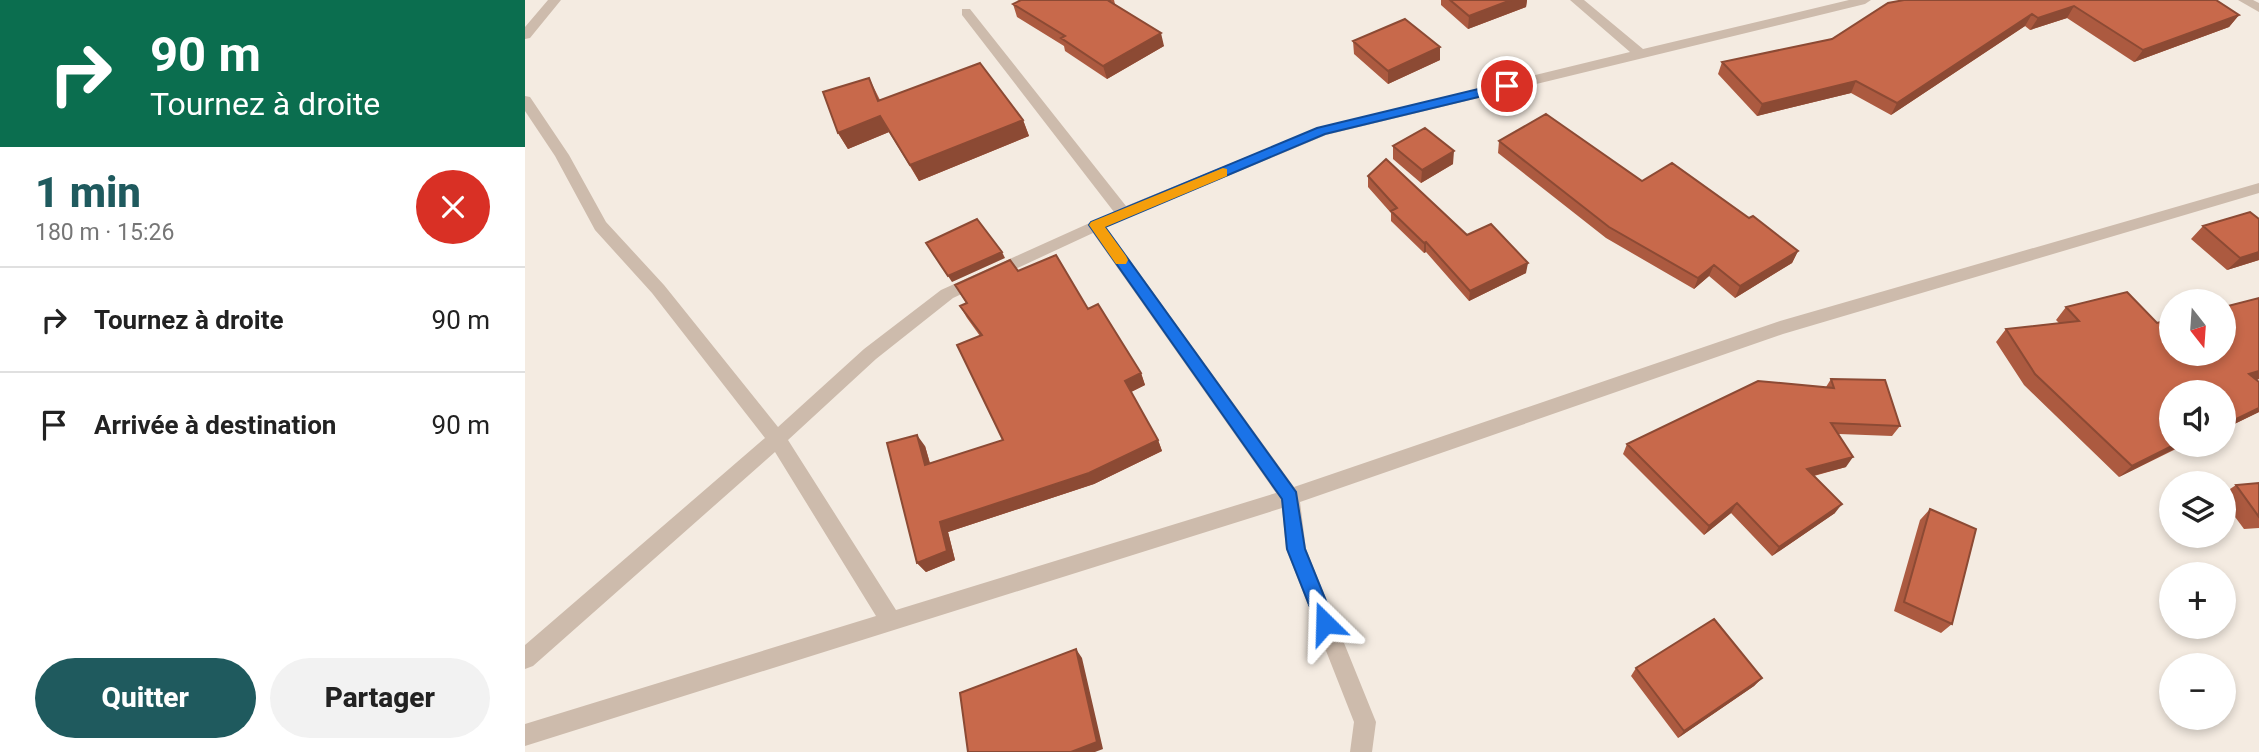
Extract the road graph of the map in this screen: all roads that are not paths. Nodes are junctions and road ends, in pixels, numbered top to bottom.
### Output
1 (555, 0) edge
2 (1576, 0) edge
3 (1865, 0) edge
4 (2244, 0) edge
5 (2259, 8) edge
6 (966, 12) dead end
7 (525, 35) edge
8 (1640, 54) junction
9 (525, 100) edge
10 (2259, 188) edge
11 (1124, 214) junction
12 (1096, 225) junction
13 (777, 439) junction
14 (1290, 497) junction
15 (891, 621) junction
16 (525, 659) edge
17 (525, 735) edge
18 (1361, 752) edge

1 - 7 street
2 - 8 street
3 - 8 street
4 - 5 street
6 - 11 street
8 - 11 street
9 - 13 street
10 - 14 street
11 - 12 street
12 - 13 street
12 - 14 street
13 - 15 street
13 - 16 street
14 - 15 street
14 - 18 street
15 - 17 street

